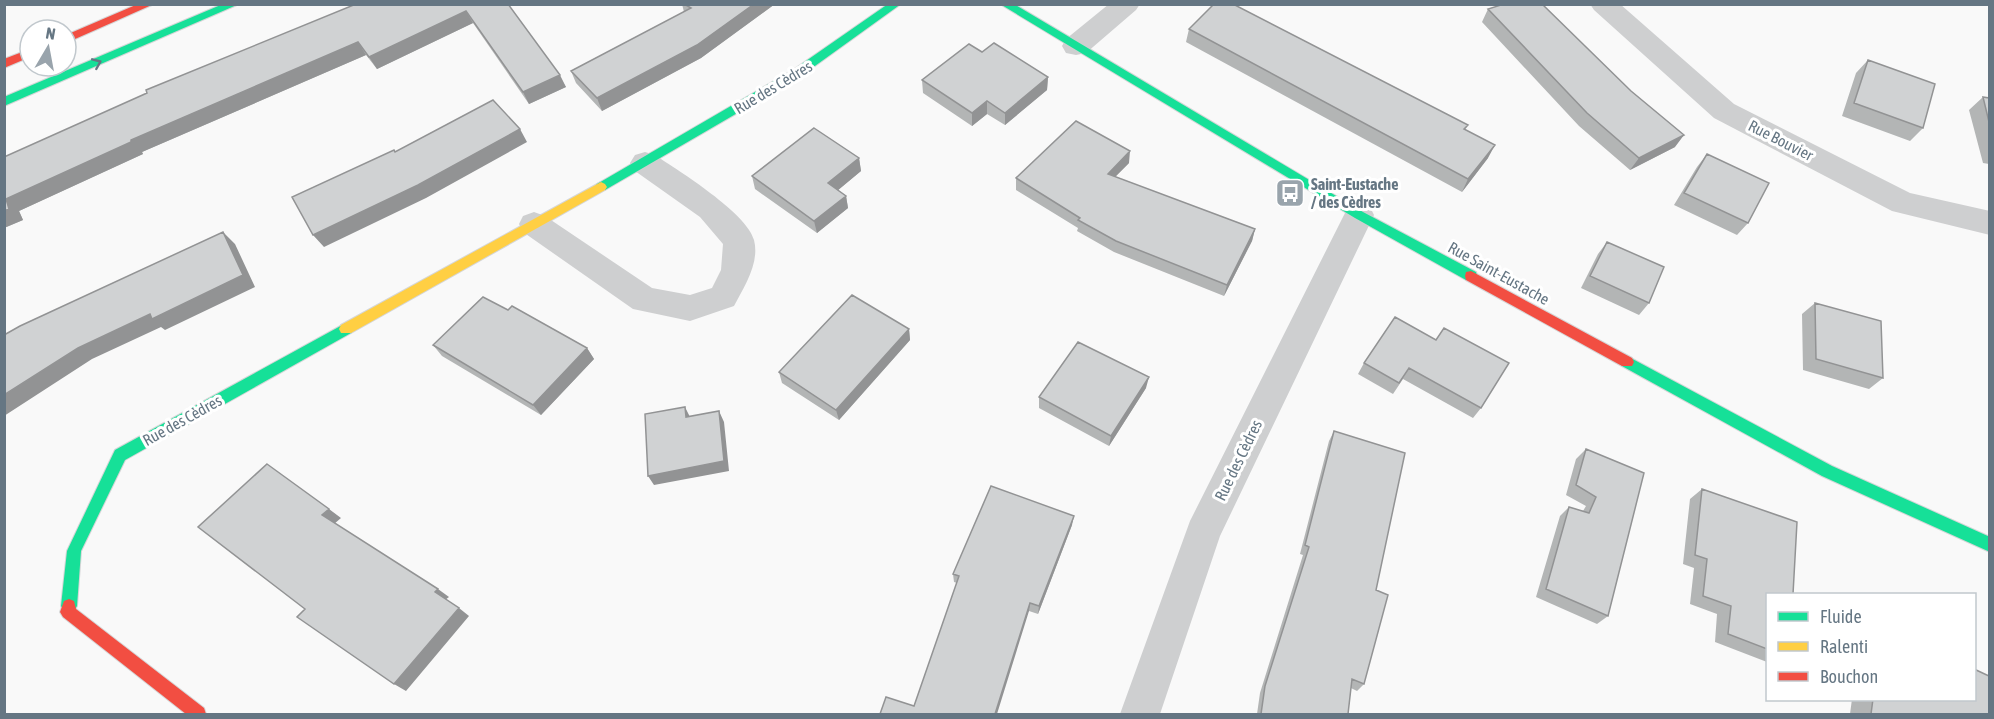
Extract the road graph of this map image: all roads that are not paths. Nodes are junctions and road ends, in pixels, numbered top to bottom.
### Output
1 (149, 4) edge
2 (234, 4) edge
3 (896, 4) edge
4 (1005, 4) edge
5 (1127, 4) edge
6 (1603, 4) edge
7 (78, 34) edge
8 (1076, 46) junction
9 (18, 58) edge
10 (4, 64) edge
11 (4, 102) edge
12 (645, 163) junction
13 (1359, 215) junction
14 (1989, 223) edge
15 (534, 224) junction
16 (1989, 545) edge
17 (198, 714) edge
18 (1140, 714) edge

1 - 7 street
11 -> 2 street
3 - 12 street, Rue des Cèdres
4 - 8 street, Rue Saint-Eustache
5 - 8 street
6 - 14 street, Rue Bouvier
8 - 13 street, Rue Saint-Eustache
9 - 10 street
12 - 15 street, Rue des Cèdres
12 - 15 street
13 - 16 street, Rue Saint-Eustache
13 - 18 street, Rue des Cèdres
15 - 17 street, Rue des Cèdres

